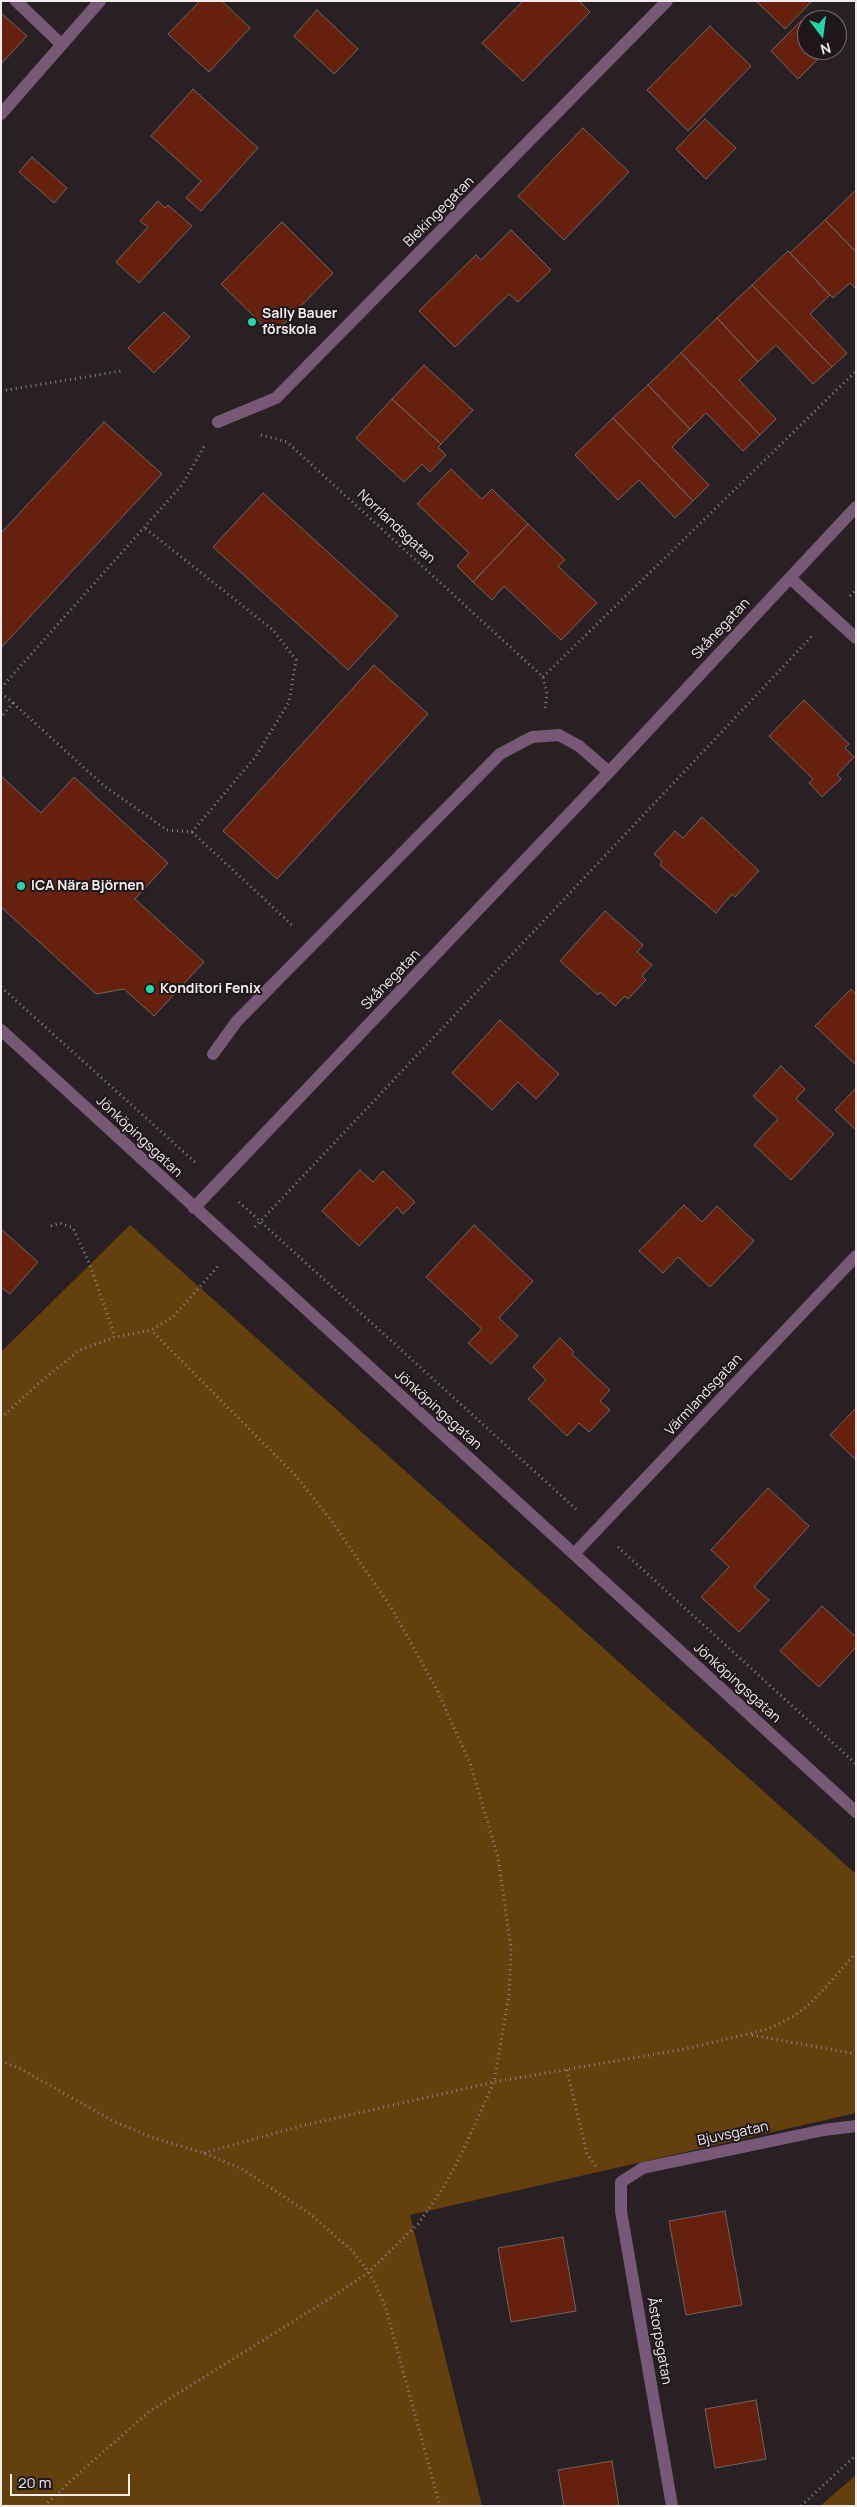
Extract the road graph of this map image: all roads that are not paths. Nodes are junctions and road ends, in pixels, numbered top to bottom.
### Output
1 (16, 1) edge
2 (100, 1) edge
3 (667, 1) edge
4 (61, 44) junction
5 (1, 114) edge
6 (218, 422) road end
7 (856, 507) edge
8 (790, 578) junction
9 (856, 638) edge
10 (609, 772) junction
11 (1, 1030) edge
12 (213, 1054) dead end
13 (194, 1208) junction
14 (856, 1256) edge
15 (574, 1554) junction
16 (856, 1812) edge
17 (856, 2126) edge
18 (621, 2182) joint
19 (672, 2506) edge

1 - 4 street
2 - 4 street
3 - 6 street, Blekingegatan
4 - 5 street
7 - 8 street, Skånegatan
8 - 9 street
8 - 10 street, Skånegatan
10 - 12 street
10 - 13 street, Skånegatan
11 - 13 street, Jönköpingsgatan
13 - 15 street, Jönköpingsgatan
14 - 15 street, Värmlandsgatan
15 - 16 street, Jönköpingsgatan
17 - 18 street, Bjuvsgatan
18 - 19 street, Åstorpsgatan

